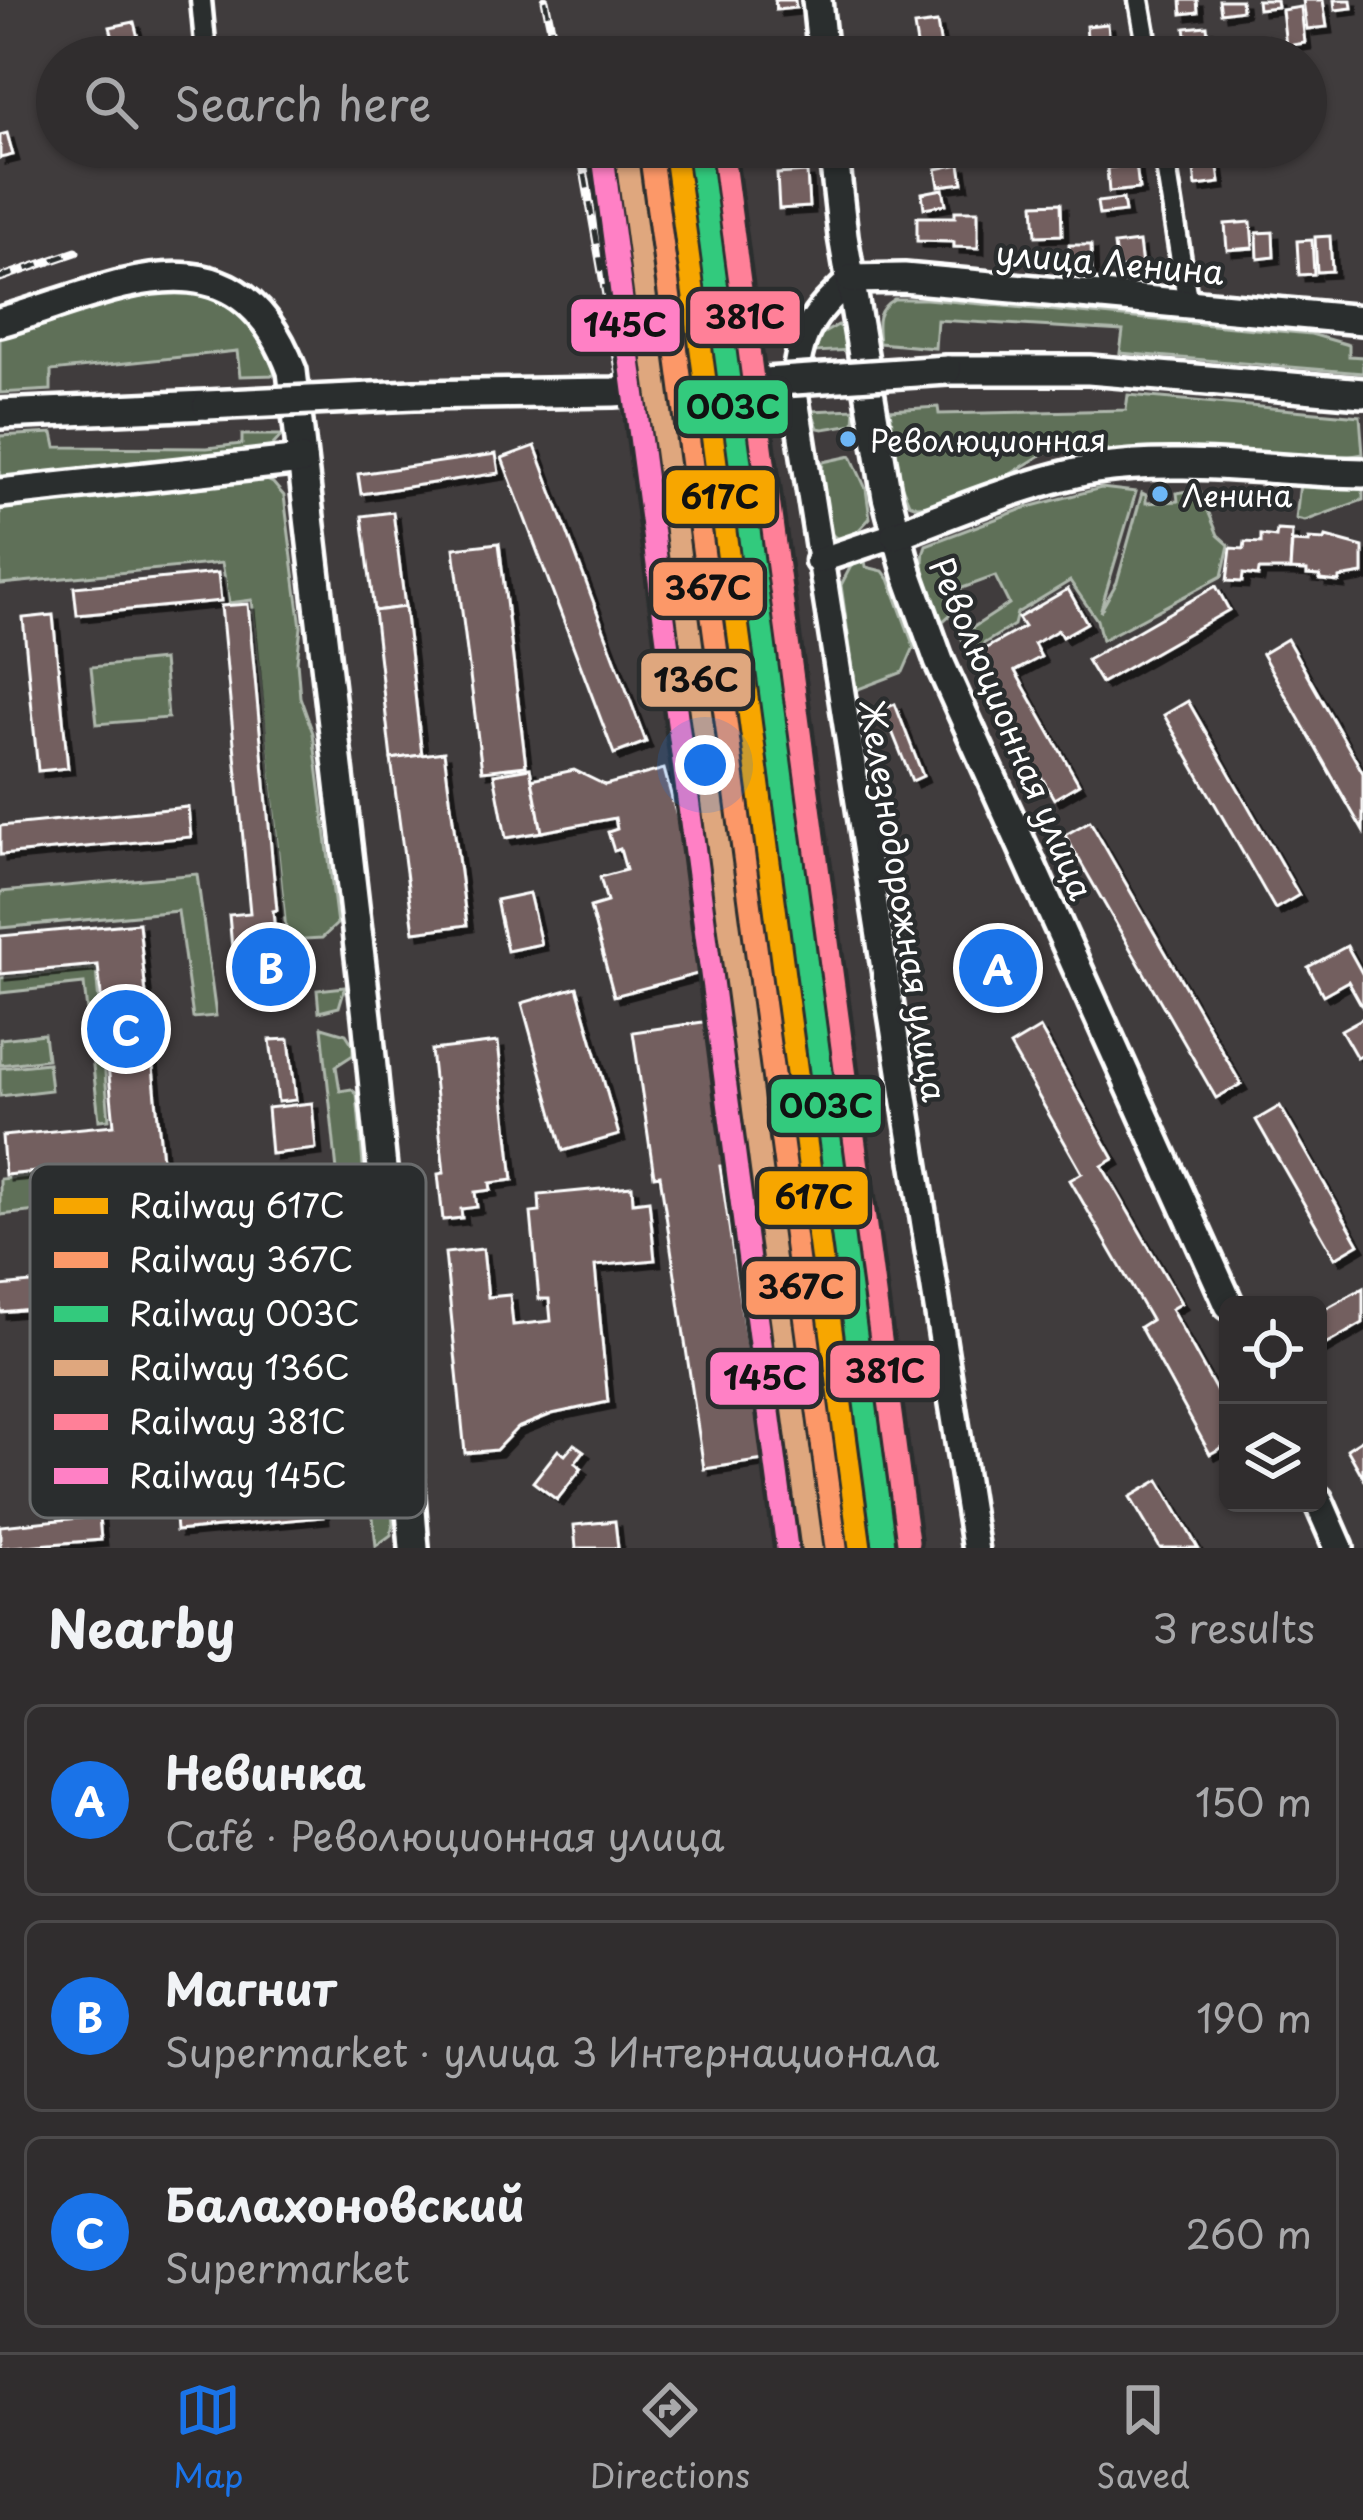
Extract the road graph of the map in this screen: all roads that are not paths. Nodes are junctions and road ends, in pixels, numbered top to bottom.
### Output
1 (201, 0) edge
2 (818, 0) edge
3 (1139, 0) edge
4 (204, 36) edge
5 (822, 36) edge
6 (1145, 36) edge
7 (836, 168) edge
8 (1166, 168) edge
9 (850, 279) junction
10 (1188, 305) junction
11 (1363, 320) edge
12 (0, 322) edge
13 (1361, 393) edge
14 (0, 414) edge
15 (302, 460) junction
16 (1363, 461) edge
17 (1331, 472) junction
18 (1363, 473) edge
19 (0, 493) edge
20 (896, 535) junction
21 (818, 561) junction
22 (382, 1164) edge
23 (1225, 1296) edge
24 (1324, 1512) edge
25 (412, 1518) edge
26 (414, 1548) edge
27 (975, 1548) edge
28 (1340, 1548) edge

1 - 4 street
2 - 5 main road
3 - 6 street
7 - 9 main road, Революционная улица
8 - 10 street
9 - 10 main road, улица Ленина
9 - 20 main road, Революционная улица
9 - 21 street, Железнодорожная улица
10 - 11 main road, улица Ленина
12 - 15 main road
13 - 14 main road, bridge
15 - 19 main road
15 - 22 main road
16 - 17 main road
17 - 18 main road
17 - 20 main road
20 - 21 street
20 - 23 main road, Революционная улица
21 - 27 street, Железнодорожная улица
24 - 28 main road
25 - 26 main road

